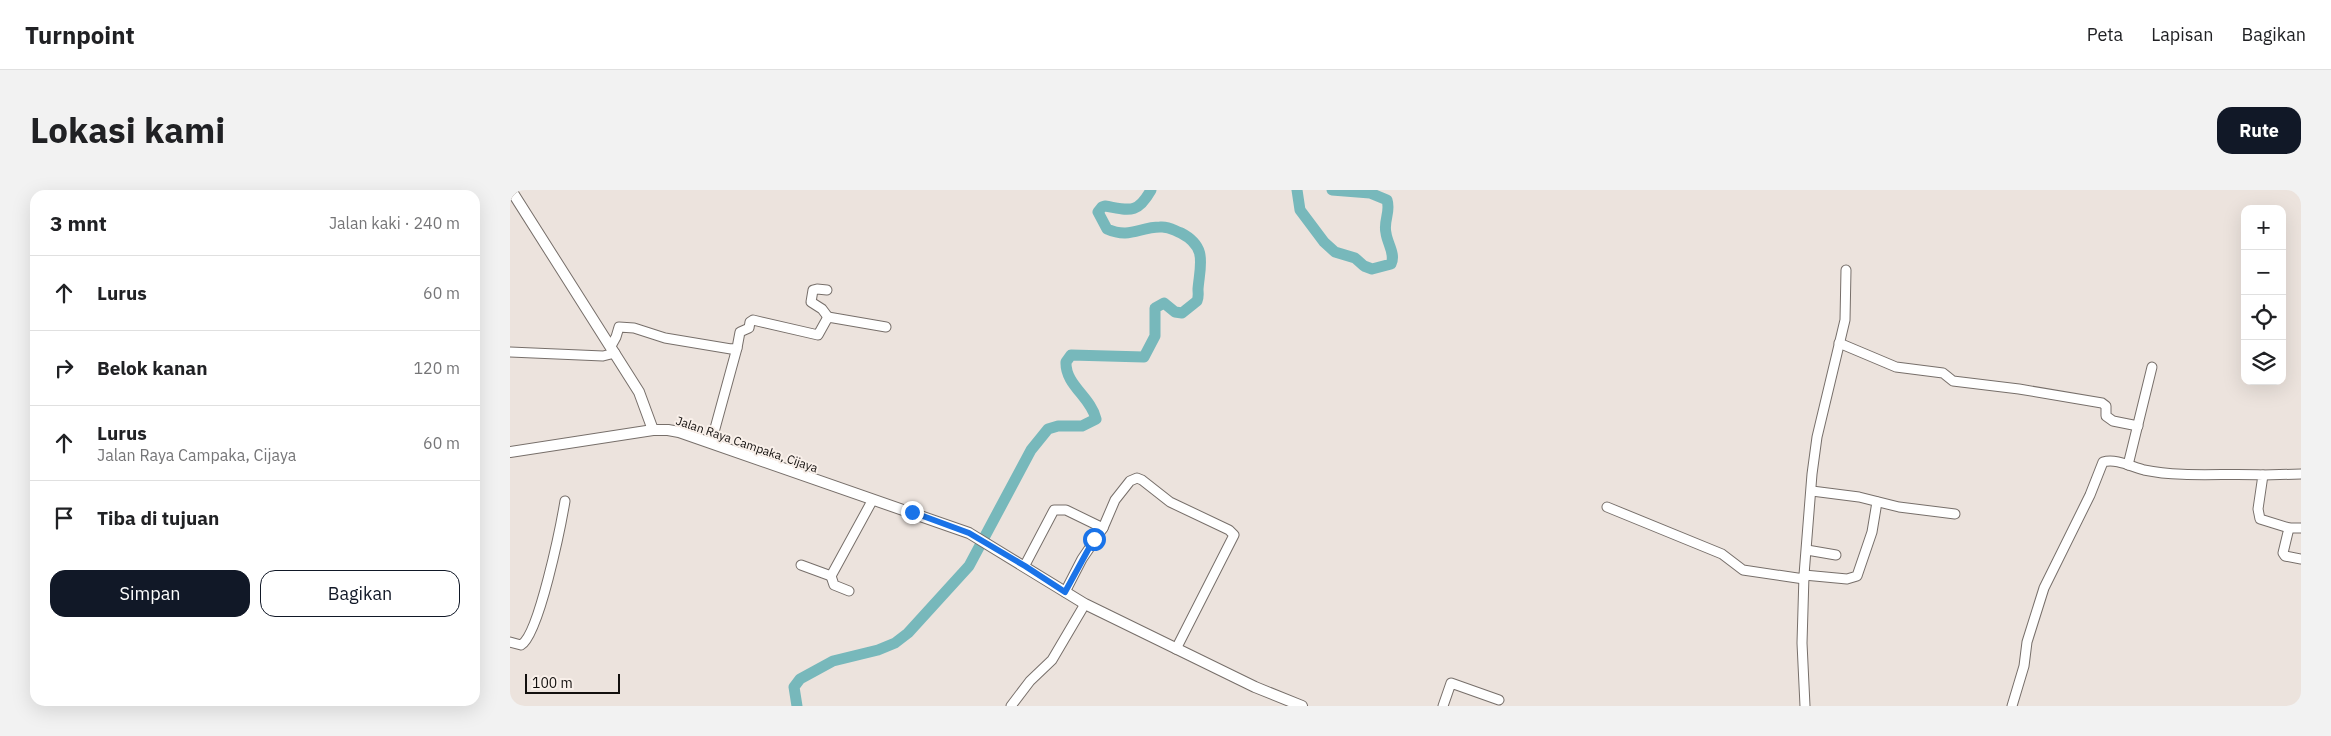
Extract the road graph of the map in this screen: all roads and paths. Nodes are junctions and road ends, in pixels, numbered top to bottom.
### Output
1 (511, 190) edge
2 (1846, 270) dead end
3 (827, 290) dead end
4 (828, 317) junction
5 (886, 327) dead end
6 (1839, 343) junction
7 (737, 348) junction
8 (613, 349) junction
9 (510, 352) edge
10 (2152, 367) dead end
11 (2138, 426) junction
12 (653, 430) junction
13 (711, 443) junction
14 (510, 452) edge
15 (2128, 465) junction
16 (2301, 474) edge
17 (2263, 475) junction
18 (1812, 491) junction
19 (564, 501) dead end
20 (872, 501) junction
21 (1877, 502) junction
22 (1607, 507) dead end
23 (1954, 514) dead end
24 (1103, 528) junction
25 (2289, 528) junction
26 (2301, 528) edge
27 (1807, 550) junction
28 (1836, 555) dead end
29 (2301, 559) edge
30 (802, 564) dead end
31 (1025, 566) junction
32 (831, 576) junction
33 (1804, 577) junction
34 (849, 591) dead end
35 (1065, 592) junction
36 (1084, 604) junction
37 (510, 642) edge
38 (1176, 649) junction
39 (1499, 700) dead end
40 (1012, 706) edge
41 (1302, 706) edge
42 (1443, 706) edge
43 (1804, 706) edge
44 (2012, 706) edge

1 - 8 main road
2 - 6 street
3 - 4 street
4 - 5 street
4 - 7 street
6 - 11 street
6 - 18 street
7 - 8 street
7 - 13 street
8 - 9 street
8 - 12 main road
10 - 11 street
11 - 15 street
12 - 13 main road, Jalan Raya Campaka, Cijaya
12 - 14 main road, Jalan Raya Campaka, Cijaya
13 - 20 main road, Jalan Raya Campaka, Cijaya
15 - 17 street
15 - 44 street
16 - 17 street
17 - 25 street
18 - 21 street
18 - 27 street
19 - 37 street
20 - 31 main road, Jalan Raya Campaka, Cijaya
20 - 32 street
21 - 23 street
21 - 33 street
22 - 33 street
24 - 31 street
24 - 35 street
24 - 38 street
25 - 26 street
25 - 29 street
27 - 28 street
27 - 33 street
30 - 32 street
31 - 35 main road, Jalan Raya Campaka, Cijaya
32 - 34 street
33 - 43 street
35 - 36 main road, Jalan Raya Campaka, Cijaya
36 - 38 main road, Jalan Raya Campaka, Cijaya
36 - 40 street
38 - 41 main road, Jalan Raya Campaka, Cijaya
39 - 42 street

